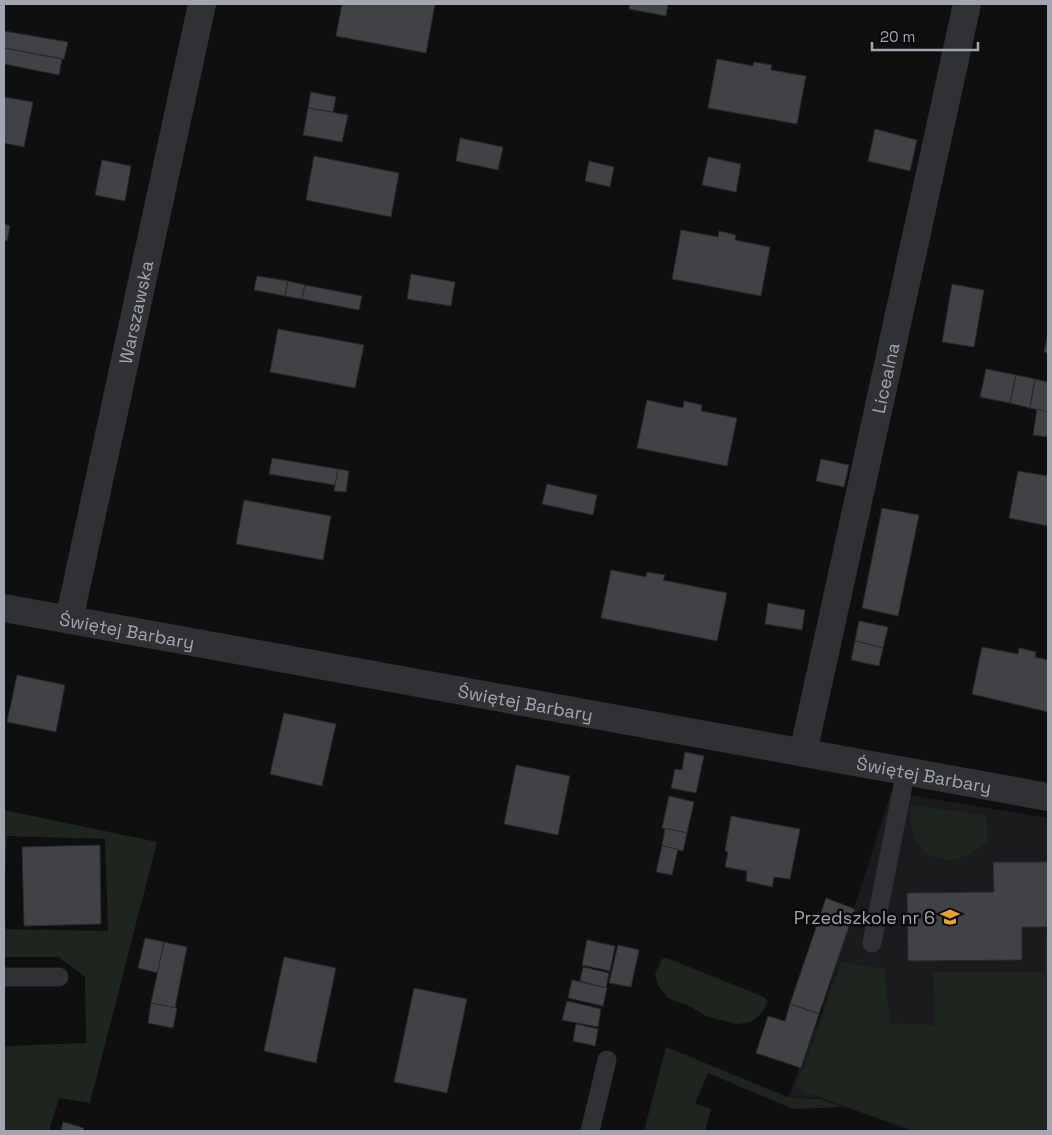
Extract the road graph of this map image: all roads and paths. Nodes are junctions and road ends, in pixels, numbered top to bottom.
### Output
1 (202, 4) edge
2 (967, 4) edge
3 (4, 608) edge
4 (69, 620) junction
5 (803, 753) junction
6 (906, 770) junction
7 (1048, 797) edge
8 (872, 943) dead end
9 (4, 977) edge
10 (59, 977) dead end
11 (607, 1060) dead end
12 (590, 1131) edge

1 - 4 street, Warszawska
2 - 5 street, Licealna
3 - 4 street, Świętej Barbary
4 - 5 street, Świętej Barbary
5 - 6 street, Świętej Barbary
6 - 7 street, Świętej Barbary
6 - 8 lane
9 - 10 lane
11 - 12 lane

